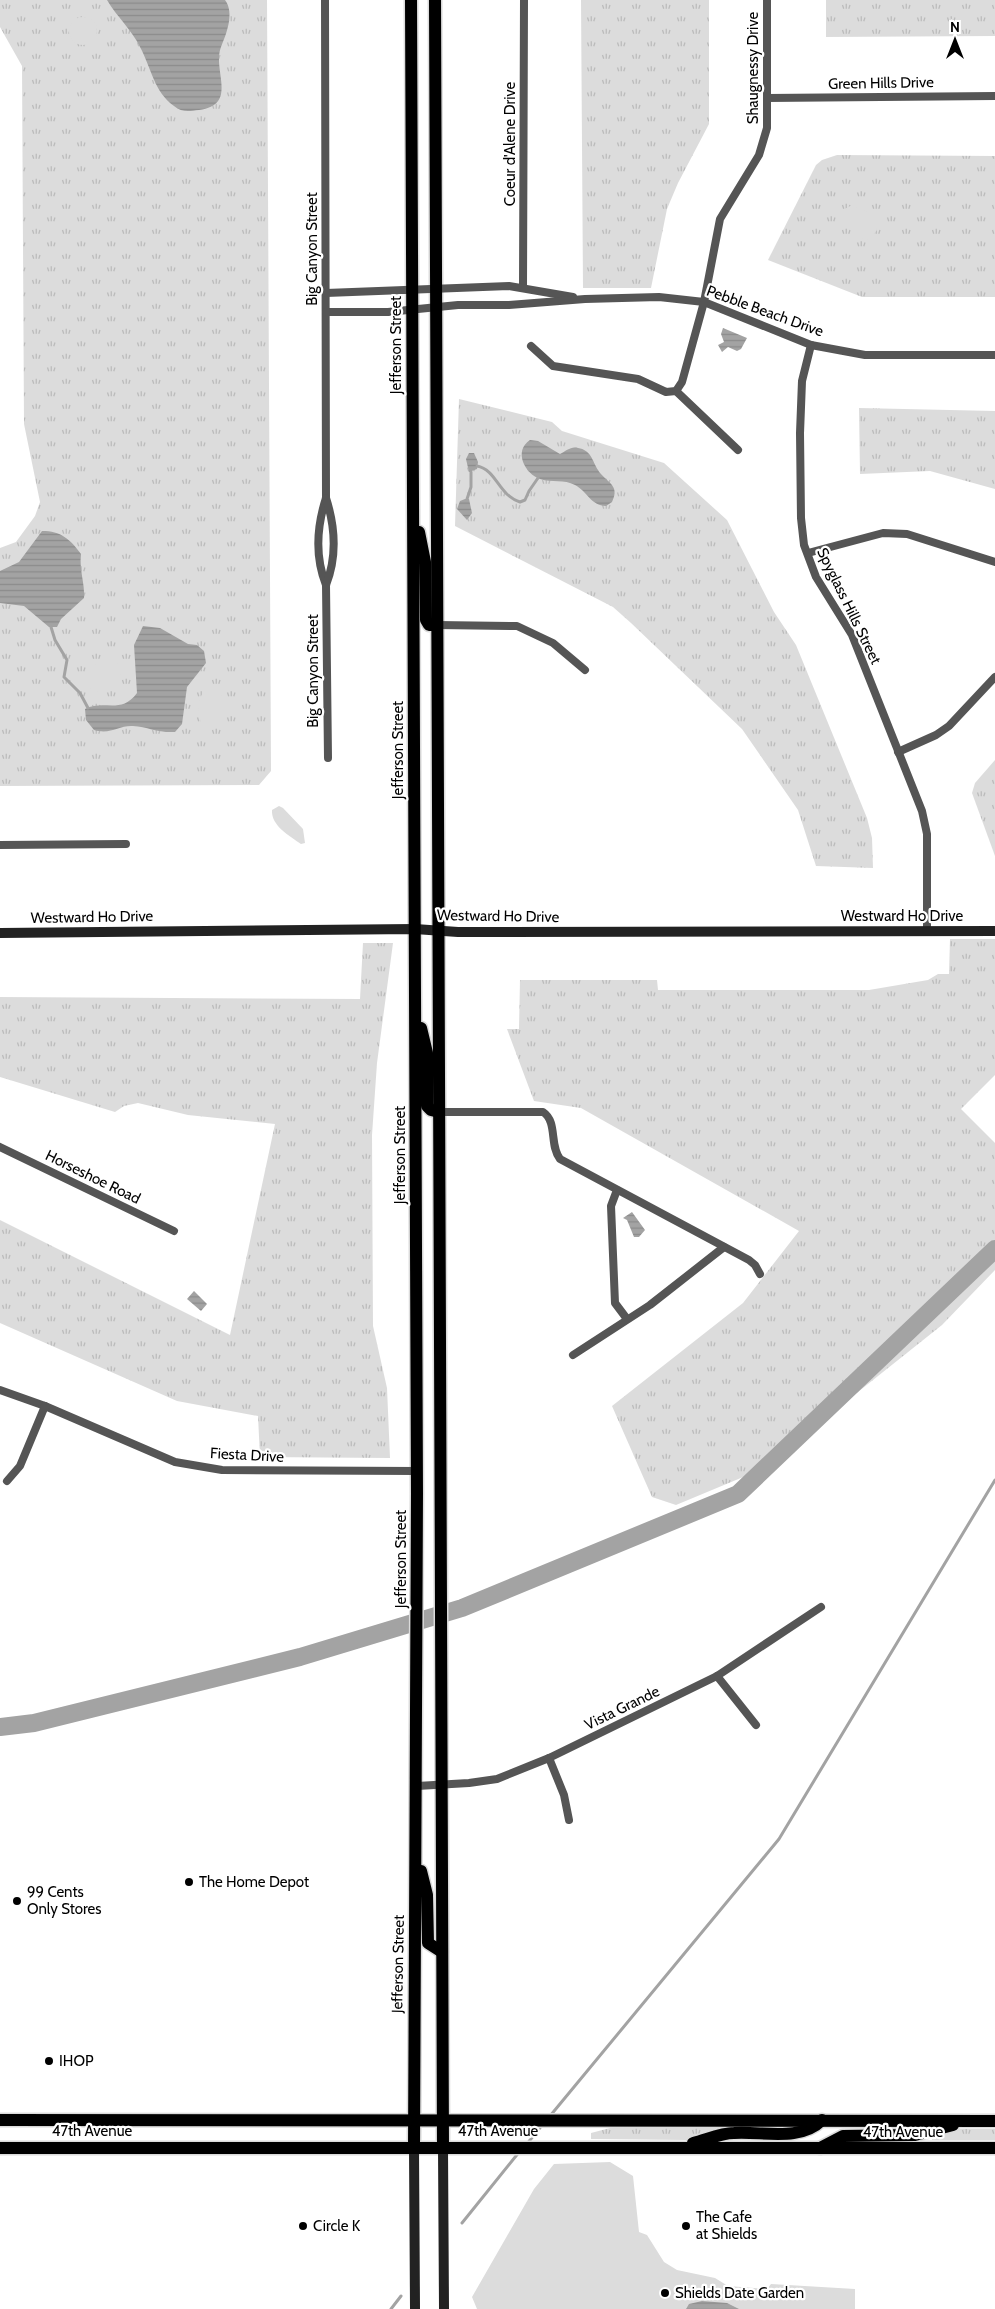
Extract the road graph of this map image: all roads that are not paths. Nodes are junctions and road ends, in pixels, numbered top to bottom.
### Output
1 (325, 0) edge
2 (411, 0) edge
3 (435, 0) edge
4 (524, 0) edge
5 (767, 0) edge
6 (995, 96) edge
7 (767, 98) junction
8 (436, 288) junction
9 (522, 288) junction
10 (412, 290) junction
11 (326, 293) junction
12 (585, 299) junction
13 (704, 302) junction
14 (436, 307) junction
15 (412, 310) junction
16 (326, 312) junction
17 (811, 345) junction
18 (531, 346) dead end
19 (995, 355) edge
20 (676, 391) junction
21 (738, 450) dead end
22 (413, 497) junction
23 (326, 498) junction
24 (808, 554) junction
25 (995, 562) edge
26 (326, 585) junction
27 (437, 625) junction
28 (585, 670) dead end
29 (995, 677) edge
30 (898, 752) junction
31 (328, 758) dead end
32 (126, 844) dead end
33 (0, 845) edge
34 (415, 929) junction
35 (439, 930) junction
36 (928, 931) junction
37 (995, 931) edge
38 (0, 933) edge
39 (416, 1009) junction
40 (439, 1112) junction
41 (0, 1147) edge
42 (617, 1190) junction
43 (174, 1231) dead end
44 (724, 1247) junction
45 (760, 1274) dead end
46 (627, 1320) junction
47 (573, 1354) dead end
48 (0, 1390) edge
49 (45, 1406) junction
50 (417, 1471) junction
51 (7, 1482) dead end
52 (821, 1607) dead end
53 (717, 1676) junction
54 (756, 1724) dead end
55 (549, 1758) junction
56 (440, 1785) junction
57 (417, 1786) junction
58 (569, 1820) dead end
59 (416, 1854) junction
60 (442, 1952) junction
61 (0, 2120) edge
62 (414, 2120) junction
63 (443, 2120) junction
64 (822, 2120) junction
65 (971, 2120) junction
66 (995, 2120) edge
67 (414, 2147) junction
68 (0, 2148) edge
69 (443, 2148) junction
70 (678, 2148) junction
71 (820, 2148) junction
72 (995, 2148) edge
73 (415, 2309) edge
74 (444, 2309) edge

1 - 11 street, Big Canyon Street
2 - 10 main road, Jefferson Street
3 - 8 main road
4 - 9 street, Coeur d'Alene Drive
5 - 7 street, Shaugnessy Drive
6 - 7 street, Green Hills Drive
7 - 13 street, Shaugnessy Drive
8 - 9 street
8 - 10 street
8 - 14 main road
9 - 12 street
10 - 11 street
10 - 15 main road, Jefferson Street
11 - 16 street, Big Canyon Street
12 - 13 street, Pebble Beach Drive
12 - 14 street
13 - 17 street, Pebble Beach Drive
13 - 20 street, Shaugnessy Drive
14 - 15 street
14 - 27 main road
15 - 16 street
15 - 22 main road, Jefferson Street
16 - 23 street, Big Canyon Street
17 - 19 street, Pebble Beach Drive
17 - 24 street, Spyglass Hills Street
18 - 20 street
20 - 21 street
22 - 27 main road
22 - 34 main road, Jefferson Street
23 - 26 street, Big Canyon Street
23 - 26 street, Big Canyon Street
24 - 25 street
24 - 30 street, Spyglass Hills Street
26 - 31 street, Big Canyon Street
27 - 28 street
27 - 35 main road
29 - 30 street
30 - 36 street, Spyglass Hills Street
32 - 33 street
34 - 35 street, Westward Ho Drive
34 - 38 street, Westward Ho Drive
34 - 39 main road, Jefferson Street
35 - 36 street, Westward Ho Drive
35 - 40 main road
36 - 37 street, Westward Ho Drive
39 - 40 main road
39 - 50 main road, Jefferson Street
40 - 42 street
40 - 56 main road
41 - 43 street, Horseshoe Road
42 - 44 street
42 - 46 street
44 - 45 street
44 - 46 street
46 - 47 street
48 - 49 street, Fiesta Drive
49 - 50 street, Fiesta Drive
49 - 51 street
50 - 57 main road, Jefferson Street
52 - 53 street, Vista Grande
53 - 54 street
53 - 55 street, Vista Grande
55 - 56 street, Vista Grande
55 - 58 street
56 - 57 street, Vista Grande
56 - 60 main road
57 - 59 main road, Jefferson Street
59 - 60 main road
59 - 62 main road, Jefferson Street
60 - 63 main road
61 - 62 main road, 47th Avenue
62 - 63 main road, 47th Avenue
62 - 67 main road, Jefferson Street
63 - 64 main road, 47th Avenue
63 - 69 main road
64 - 65 main road, 47th Avenue
64 - 70 main road
65 - 66 main road, 47th Avenue
65 - 71 main road
67 - 68 main road, 47th Avenue
67 - 69 main road, 47th Avenue
67 - 73 street, Jefferson Street
69 - 70 main road, 47th Avenue
69 - 74 street
70 - 71 main road, 47th Avenue
71 - 72 main road, 47th Avenue

